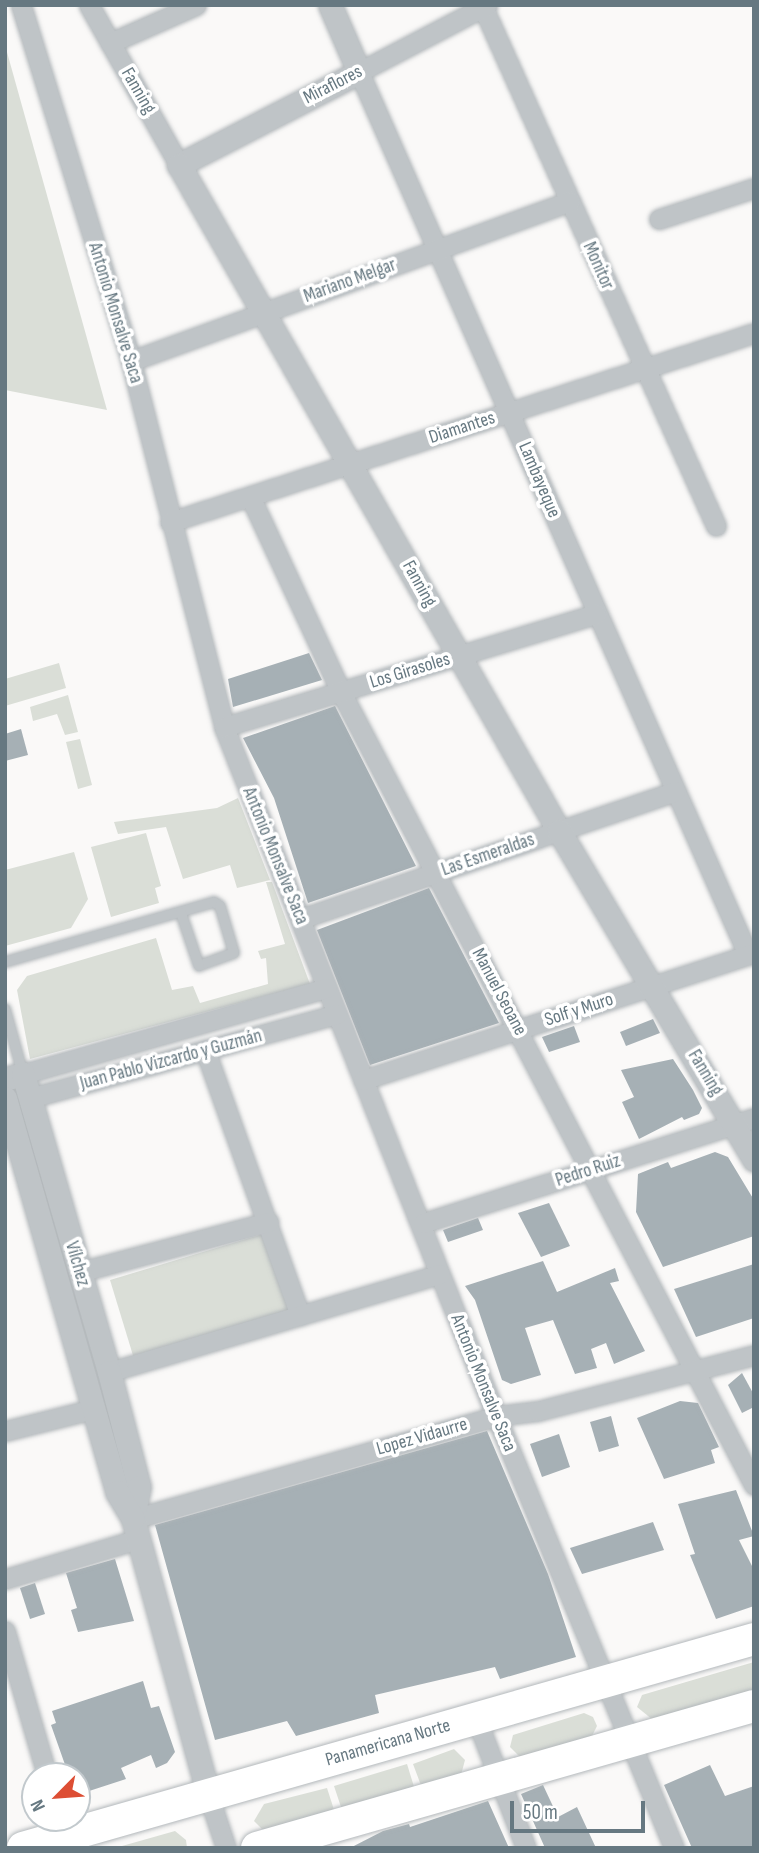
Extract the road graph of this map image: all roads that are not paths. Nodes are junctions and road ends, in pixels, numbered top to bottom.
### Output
1 (21, 5) edge
2 (89, 5) edge
3 (196, 5) edge
4 (330, 5) edge
5 (484, 6) edge
6 (110, 43) junction
7 (359, 72) junction
8 (179, 165) junction
9 (754, 188) edge
10 (570, 201) junction
11 (659, 219) dead end
12 (435, 250) junction
13 (264, 312) junction
14 (752, 339) edge
15 (131, 360) junction
16 (644, 369) junction
17 (509, 412) junction
18 (352, 463) junction
19 (250, 496) junction
20 (170, 522) junction
21 (716, 526) dead end
22 (596, 614) junction
23 (459, 656) junction
24 (341, 692) junction
25 (224, 727) junction
26 (675, 791) junction
27 (559, 831) junction
28 (435, 873) junction
29 (181, 913) junction
30 (300, 919) junction
31 (751, 954) edge
32 (5, 962) edge
33 (653, 986) junction
34 (327, 988) junction
35 (5, 1009) edge
36 (337, 1014) junction
37 (520, 1030) junction
38 (205, 1050) junction
39 (14, 1077) edge
40 (363, 1080) junction
41 (30, 1098) junction
42 (6, 1102) edge
43 (745, 1121) edge
44 (754, 1159) edge
45 (588, 1171) junction
46 (268, 1222) junction
47 (423, 1223) junction
48 (79, 1272) junction
49 (440, 1274) junction
50 (300, 1316) junction
51 (754, 1355) edge
52 (109, 1372) junction
53 (695, 1373) junction
54 (93, 1409) junction
55 (496, 1416) junction
56 (5, 1431) edge
57 (754, 1485) edge
58 (135, 1529) junction
59 (5, 1579) edge
60 (5, 1631) edge
61 (754, 1639) edge
62 (604, 1682) junction
63 (13, 1689) edge
64 (754, 1706) edge
65 (475, 1718) junction
66 (629, 1743) junction
67 (42, 1762) edge
68 (498, 1780) junction
69 (208, 1794) junction
70 (64, 1834) edge
71 (23, 1848) edge
72 (226, 1848) edge
73 (257, 1848) edge
74 (526, 1848) edge
75 (674, 1848) edge

1 - 15 street, Antonio Monsalve Saca
2 - 6 street, Fanning
3 - 6 street
4 - 7 street, Lambayeque
5 - 7 street, Miraflores
5 - 10 street, Monitor
6 - 8 street, Fanning
7 - 8 street, Miraflores
7 - 12 street, Lambayeque
8 - 13 street, Fanning
9 - 11 street
10 - 12 street, Mariano Melgar
10 - 16 street, Monitor
12 - 13 street, Mariano Melgar
12 - 17 street, Lambayeque
13 - 15 street, Mariano Melgar
13 - 18 street, Fanning
14 - 16 street, Diamantes
15 - 20 street, Antonio Monsalve Saca
16 - 17 street, Diamantes
16 - 21 street, Monitor
17 - 18 street, Diamantes
17 - 22 street, Lambayeque
18 - 19 street, Diamantes
18 - 23 street, Fanning
19 - 20 street, Diamantes
19 - 24 street, Manuel Seoane
20 - 25 street, Antonio Monsalve Saca
22 - 23 street, Los Girasoles
22 - 26 street, Lambayeque
23 - 24 street, Los Girasoles
23 - 27 street, Fanning
24 - 25 street, Los Girasoles
24 - 28 street, Manuel Seoane
25 - 30 street, Antonio Monsalve Saca
26 - 27 street, Las Esmeraldas
26 - 31 street, Lambayeque
27 - 28 street, Las Esmeraldas
27 - 33 street, Fanning
28 - 30 street, Las Esmeraldas
28 - 37 street, Manuel Seoane
29 - 29 lane
29 - 32 lane
30 - 34 street, Antonio Monsalve Saca
31 - 33 street, Solf y Muro
33 - 37 street, Solf y Muro
33 - 43 street, Fanning
34 - 36 street, Antonio Monsalve Saca
34 - 39 street, Juan Pablo Vizcardo y Guzmán
35 - 39 lane, Vílchez
36 - 38 street, Juan Pablo Vizcardo y Guzmán
36 - 40 street, Antonio Monsalve Saca
37 - 40 street, Solf y Muro
37 - 45 street, Manuel Seoane
38 - 41 street, Juan Pablo Vizcardo y Guzmán
38 - 46 street
39 - 41 street, Vílchez
40 - 47 street, Antonio Monsalve Saca
41 - 42 street, Juan Pablo Vizcardo y Guzmán
41 - 48 street, Vílchez
42 - 54 street, Vílchez
43 - 44 street, Fanning
43 - 45 street, Pedro Ruiz
45 - 47 street, Pedro Ruiz
45 - 53 street, Manuel Seoane
46 - 48 street
46 - 50 street
47 - 49 street, Antonio Monsalve Saca
48 - 52 street, Vílchez
49 - 50 street
49 - 55 street, Antonio Monsalve Saca
50 - 52 street
51 - 53 street, Lopez Vidaurre
52 - 58 street, Vílchez
53 - 55 street, Lopez Vidaurre
53 - 57 street, Manuel Seoane
54 - 56 street
54 - 58 street, Vílchez
55 - 58 street, Lopez Vidaurre
55 - 62 street, Antonio Monsalve Saca
58 - 59 street, Lopez Vidaurre
58 - 69 street, Vílchez
60 - 63 street
61 - 62 highway, Panamericana Norte
62 - 65 highway, Panamericana Norte
62 - 66 street, Antonio Monsalve Saca
63 - 67 street
64 - 66 highway
65 - 68 street
65 - 69 highway, Panamericana Norte
66 - 68 highway
66 - 75 street, Antonio Monsalve Saca
68 - 73 highway
68 - 74 street
69 - 70 highway, Panamericana Norte
69 - 72 street
70 - 71 highway, Panamericana Norte

